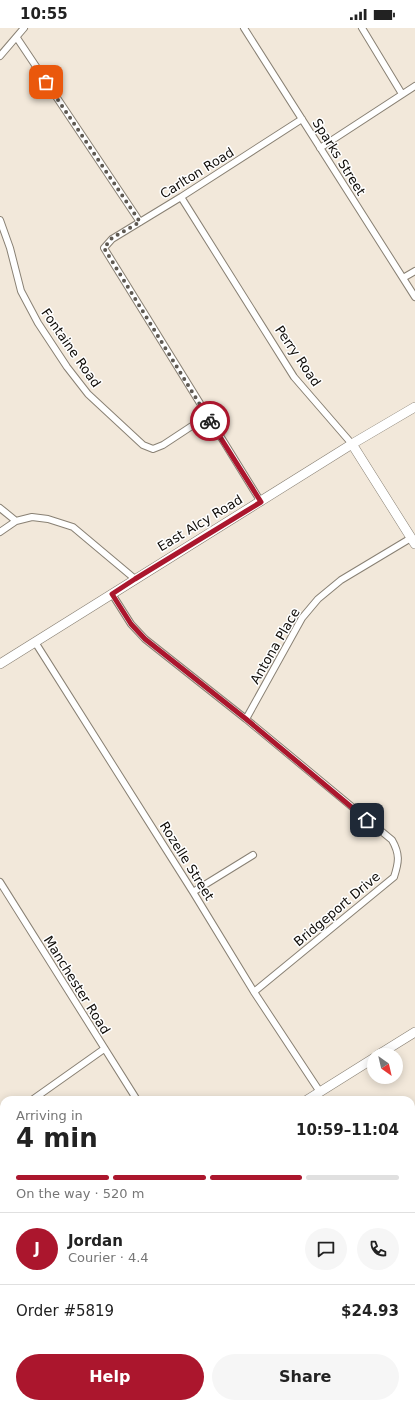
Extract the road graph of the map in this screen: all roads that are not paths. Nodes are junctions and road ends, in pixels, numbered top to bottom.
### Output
1 (24, 28) edge
2 (244, 28) edge
3 (362, 28) edge
4 (17, 38) junction
5 (0, 56) edge
6 (415, 86) edge
7 (402, 94) junction
8 (302, 119) junction
9 (320, 148) junction
10 (181, 197) junction
11 (140, 222) junction
12 (1, 224) edge
13 (415, 271) edge
14 (403, 278) junction
15 (415, 297) edge
16 (415, 407) edge
17 (207, 416) junction
18 (352, 444) junction
19 (261, 502) junction
20 (0, 508) edge
21 (16, 522) junction
22 (0, 532) edge
23 (413, 541) edge
24 (135, 579) junction
25 (112, 594) junction
26 (35, 642) junction
27 (0, 664) edge
28 (246, 719) junction
29 (253, 855) dead end
30 (0, 882) edge
31 (193, 892) junction
32 (254, 992) junction
33 (415, 1032) edge
34 (389, 1048) edge
35 (104, 1049) junction
36 (367, 1062) edge
37 (320, 1092) junction
38 (38, 1096) edge
39 (134, 1096) edge
40 (314, 1096) edge

1 - 4 street
2 - 8 street, Sparks Street
3 - 7 street
4 - 5 street
4 - 11 street
6 - 7 street
7 - 9 street
8 - 9 street, Sparks Street
8 - 10 street, Carlton Road
9 - 14 street, Sparks Street
10 - 11 street, Carlton Road
10 - 18 street, Perry Road
11 - 17 street, Carlton Road
12 - 17 street, Fontaine Road
13 - 14 street
14 - 15 street, Sparks Street
16 - 18 street, East Alcy Road
17 - 19 street
18 - 19 street, East Alcy Road
18 - 23 street, Perry Road
19 - 24 street, East Alcy Road
20 - 21 street
21 - 22 street
21 - 24 street
23 - 28 street, Antona Place
24 - 25 street, East Alcy Road
25 - 26 street, East Alcy Road
25 - 28 street, Bridgeport Drive
26 - 27 street, East Alcy Road
26 - 31 street, Rozelle Street
28 - 32 street, Bridgeport Drive
29 - 31 street
30 - 35 street, Manchester Road
31 - 32 street, Rozelle Street
32 - 37 street, Rozelle Street
33 - 34 street
35 - 38 street
35 - 39 street, Manchester Road
36 - 37 street
37 - 40 street

